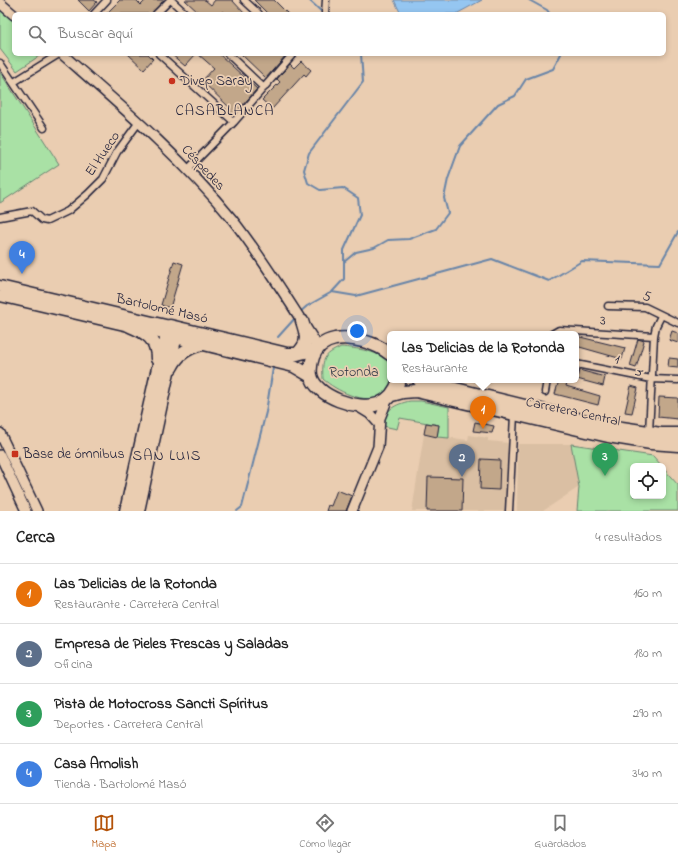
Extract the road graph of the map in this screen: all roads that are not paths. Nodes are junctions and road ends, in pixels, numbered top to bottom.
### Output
1 (170, 0) edge
2 (244, 0) edge
3 (326, 0) edge
4 (105, 1) edge
5 (0, 4) edge
6 (96, 12) edge
7 (158, 12) edge
8 (184, 12) edge
9 (257, 12) edge
10 (326, 12) edge
11 (12, 13) edge
12 (55, 56) edge
13 (64, 56) edge
14 (161, 56) edge
15 (230, 56) edge
16 (291, 56) edge
17 (0, 63) edge
18 (14, 82) junction
19 (264, 88) junction
20 (139, 122) junction
21 (234, 122) junction
22 (44, 128) dead end
23 (187, 170) junction
24 (0, 217) edge
25 (0, 286) edge
26 (0, 296) edge
27 (608, 306) dead end
28 (662, 316) junction
29 (301, 320) junction
30 (678, 323) edge
31 (130, 326) junction
32 (171, 331) junction
33 (556, 331) edge
34 (574, 331) edge
35 (579, 331) edge
36 (654, 336) junction
37 (336, 339) junction
38 (205, 343) junction
39 (317, 348) junction
40 (387, 352) edge
41 (297, 354) junction
42 (579, 365) edge
43 (158, 368) junction
44 (311, 376) junction
45 (652, 379) junction
46 (678, 380) edge
47 (398, 383) edge
48 (431, 383) edge
49 (546, 383) edge
50 (164, 386) junction
51 (545, 392) dead end
52 (390, 396) junction
53 (355, 405) junction
54 (514, 415) junction
55 (379, 424) junction
56 (649, 432) junction
57 (0, 434) edge
58 (678, 434) edge
59 (678, 445) edge
60 (0, 455) edge
61 (26, 511) edge
62 (37, 511) edge
63 (126, 511) edge
64 (138, 511) edge
65 (352, 511) edge
66 (509, 511) edge

1 - 7 street
1 - 8 street
2 - 9 street
3 - 10 street
4 - 6 street
5 - 11 street
12 - 18 street
13 - 20 street, Céspedes
14 - 21 street
15 - 19 street
16 - 19 street
17 - 18 street
18 - 22 street
19 - 21 street
20 - 23 street, Céspedes
20 - 24 street, El Hueco
21 - 23 street
23 - 29 street, Céspedes
25 - 32 main road, Bartolomé Masó
26 - 31 main road, Bartolomé Masó
27 - 28 street, 5
28 - 30 street, 5
28 - 36 street, 4
29 - 37 street, Céspedes
29 - 39 street, Céspedes
29 - 41 highway
31 - 32 main road, Bartolomé Masó
31 - 43 highway
32 - 38 highway, Bartolomé Masó
32 - 41 highway, Bartolomé Masó
32 - 43 highway
32 - 50 highway
33 - 34 street, 3
35 - 36 street, 3
36 - 45 street, 4
37 - 39 highway
37 - 40 highway
38 - 44 highway, Bartolomé Masó
38 - 50 highway
39 - 41 highway, Bartolomé Masó
39 - 44 highway
42 - 45 street, 1
43 - 63 highway
44 - 53 highway
45 - 46 street, 1
45 - 56 street, 4
47 - 52 highway
48 - 56 highway, Carretera Central
49 - 51 street
50 - 64 highway
52 - 53 highway
52 - 54 highway, Carretera Central
52 - 55 street
53 - 55 street
54 - 59 highway, Carretera Central
54 - 66 street
55 - 65 street
56 - 58 highway, Carretera Central
57 - 62 street
60 - 61 street

